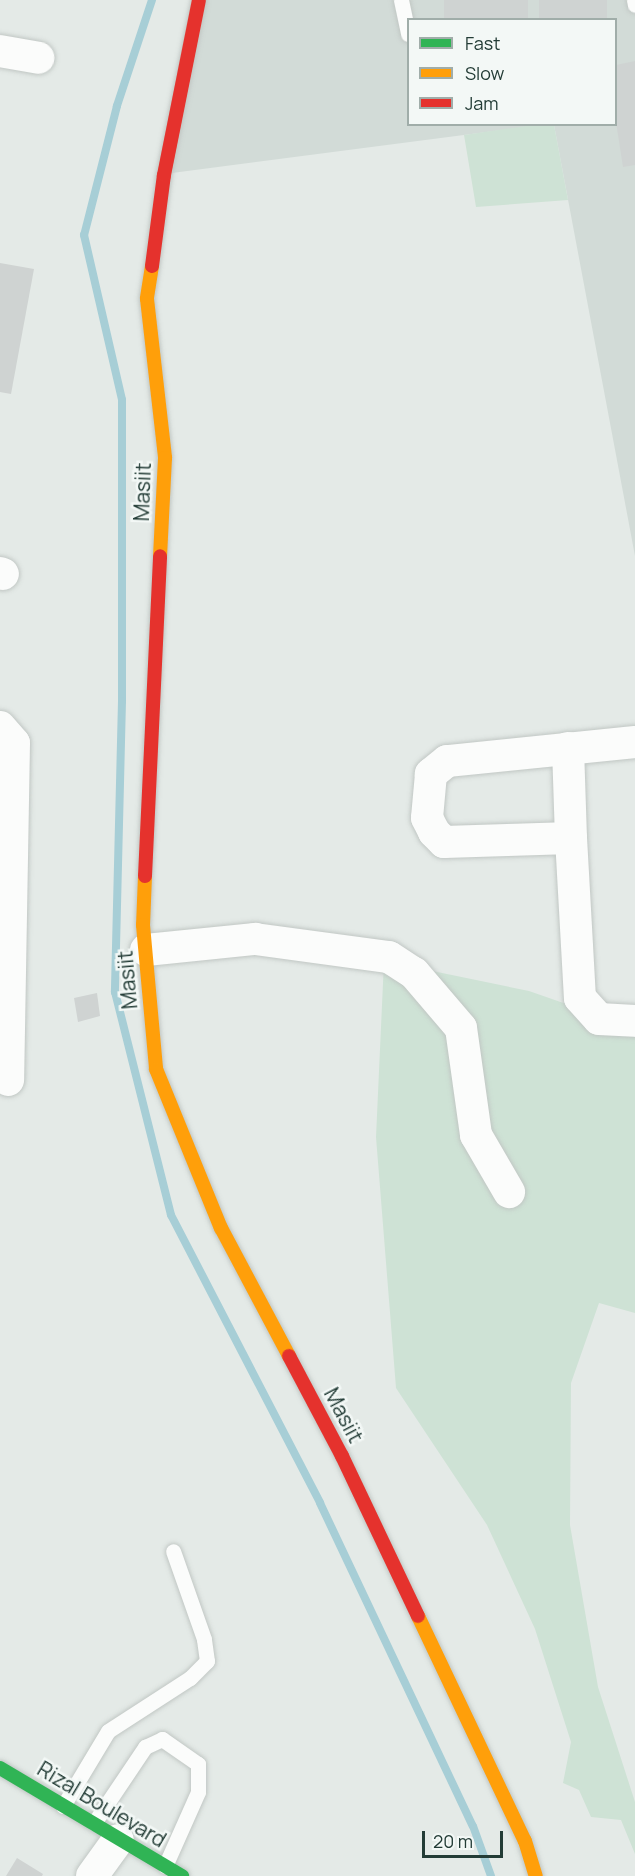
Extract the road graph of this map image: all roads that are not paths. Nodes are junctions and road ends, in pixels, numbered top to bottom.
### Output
1 (199, 0) edge
2 (401, 0) edge
3 (634, 0) edge
4 (635, 5) edge
5 (407, 29) edge
6 (0, 51) edge
7 (38, 58) dead end
8 (0, 727) edge
9 (635, 742) edge
10 (568, 748) junction
11 (572, 838) junction
12 (146, 950) junction
13 (635, 1021) edge
14 (8, 1080) dead end
15 (509, 1192) dead end
16 (173, 1551) dead end
17 (0, 1768) edge
18 (63, 1806) junction
19 (106, 1831) junction
20 (165, 1866) junction
21 (92, 1876) edge
22 (182, 1876) edge
23 (536, 1876) edge

1 - 12 street, Masiit
2 - 5 lane
3 - 4 lane
6 - 7 street
8 - 14 street
9 - 10 street
10 - 11 street
10 - 11 street
11 - 13 street
12 - 15 street
12 - 23 street, Masiit
16 - 18 lane
17 - 18 street, Rizal Boulevard
18 - 19 street, Rizal Boulevard
19 - 20 street, Rizal Boulevard
19 - 20 lane
19 - 21 street
20 - 22 street, Rizal Boulevard

